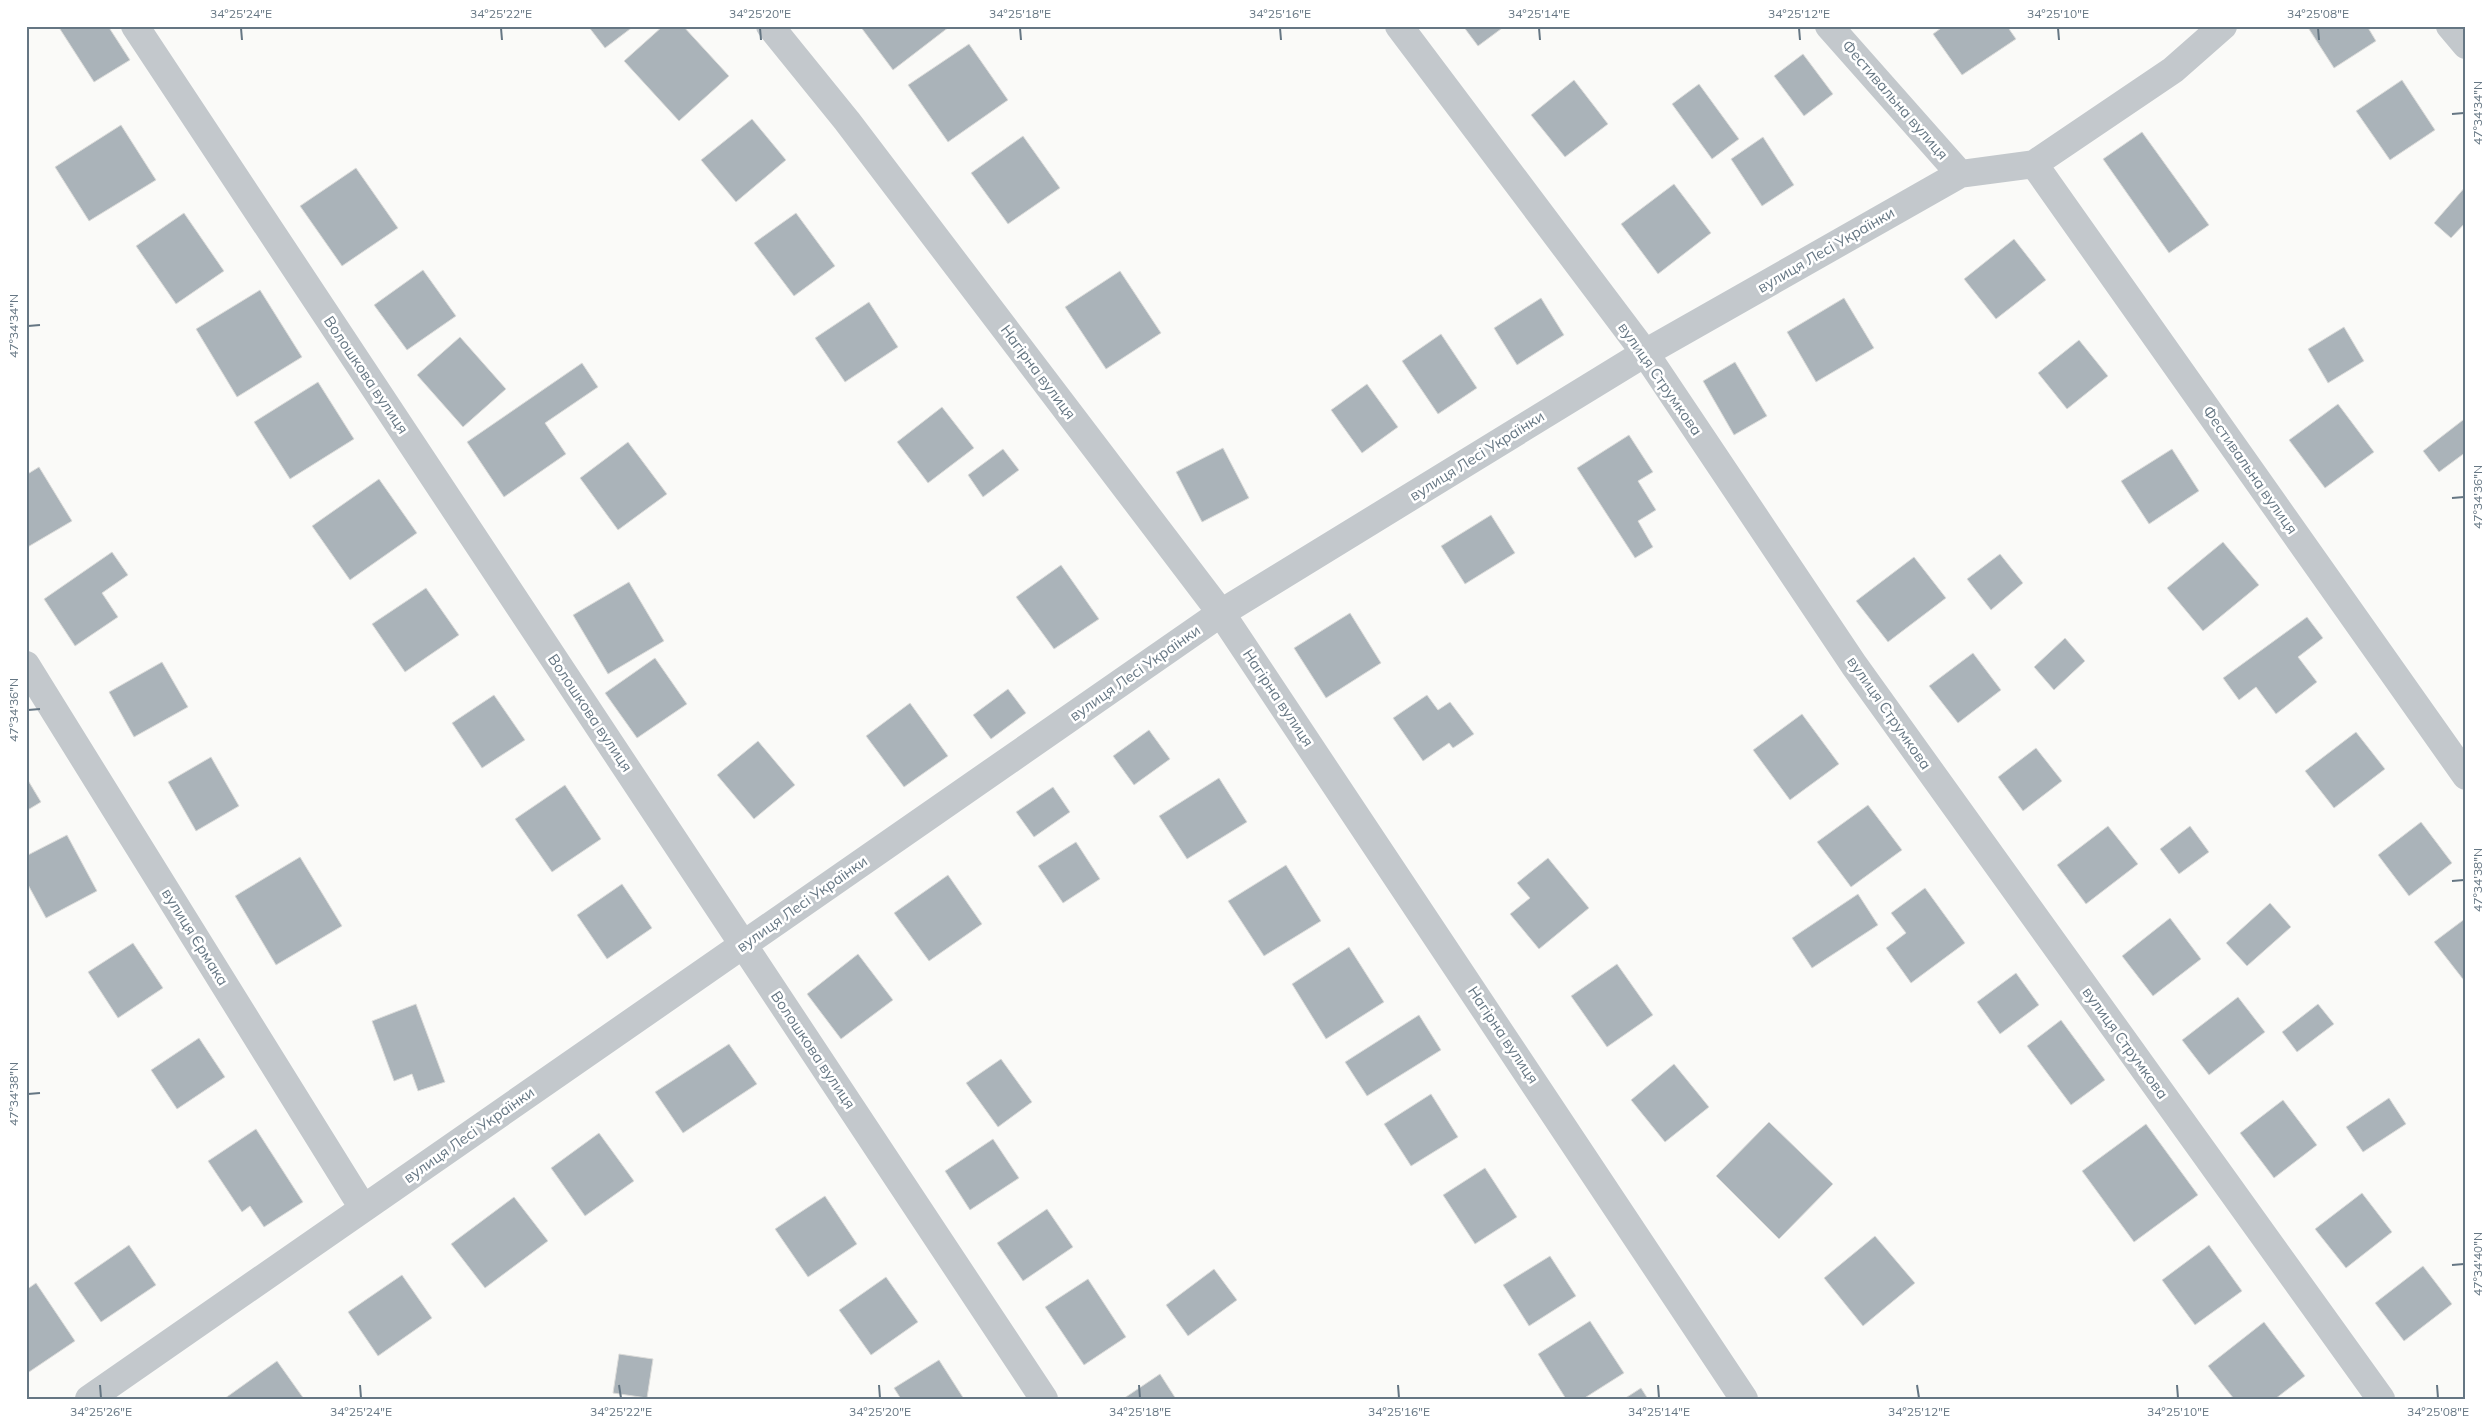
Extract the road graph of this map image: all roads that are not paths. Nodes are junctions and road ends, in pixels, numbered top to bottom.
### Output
1 (135, 26) edge
2 (770, 26) edge
3 (1399, 26) edge
4 (1829, 26) edge
5 (2223, 26) edge
6 (2450, 26) edge
7 (2466, 45) edge
8 (2034, 164) junction
9 (1960, 174) junction
10 (1644, 353) junction
11 (1221, 613) junction
12 (26, 665) edge
13 (2466, 776) edge
14 (743, 944) junction
15 (363, 1208) junction
16 (89, 1399) edge
17 (1044, 1399) edge
18 (1744, 1399) edge
19 (2381, 1399) edge

1 - 14 street, Волошкова вулиця
2 - 11 street, Нагірна вулиця
3 - 10 street, вулиця Струмкова
4 - 9 street, Фестивальна вулиця
5 - 8 street, вулиця Лесі Українки
6 - 7 street
8 - 9 street, вулиця Лесі Українки
8 - 13 street, Фестивальна вулиця
9 - 10 street, вулиця Лесі Українки
10 - 11 street, вулиця Лесі Українки
10 - 19 street, вулиця Струмкова
11 - 14 street, вулиця Лесі Українки
11 - 18 street, Нагірна вулиця
12 - 15 street, вулиця Єрмака
14 - 15 street, вулиця Лесі Українки
14 - 17 street, Волошкова вулиця
15 - 16 street, вулиця Лесі Українки

